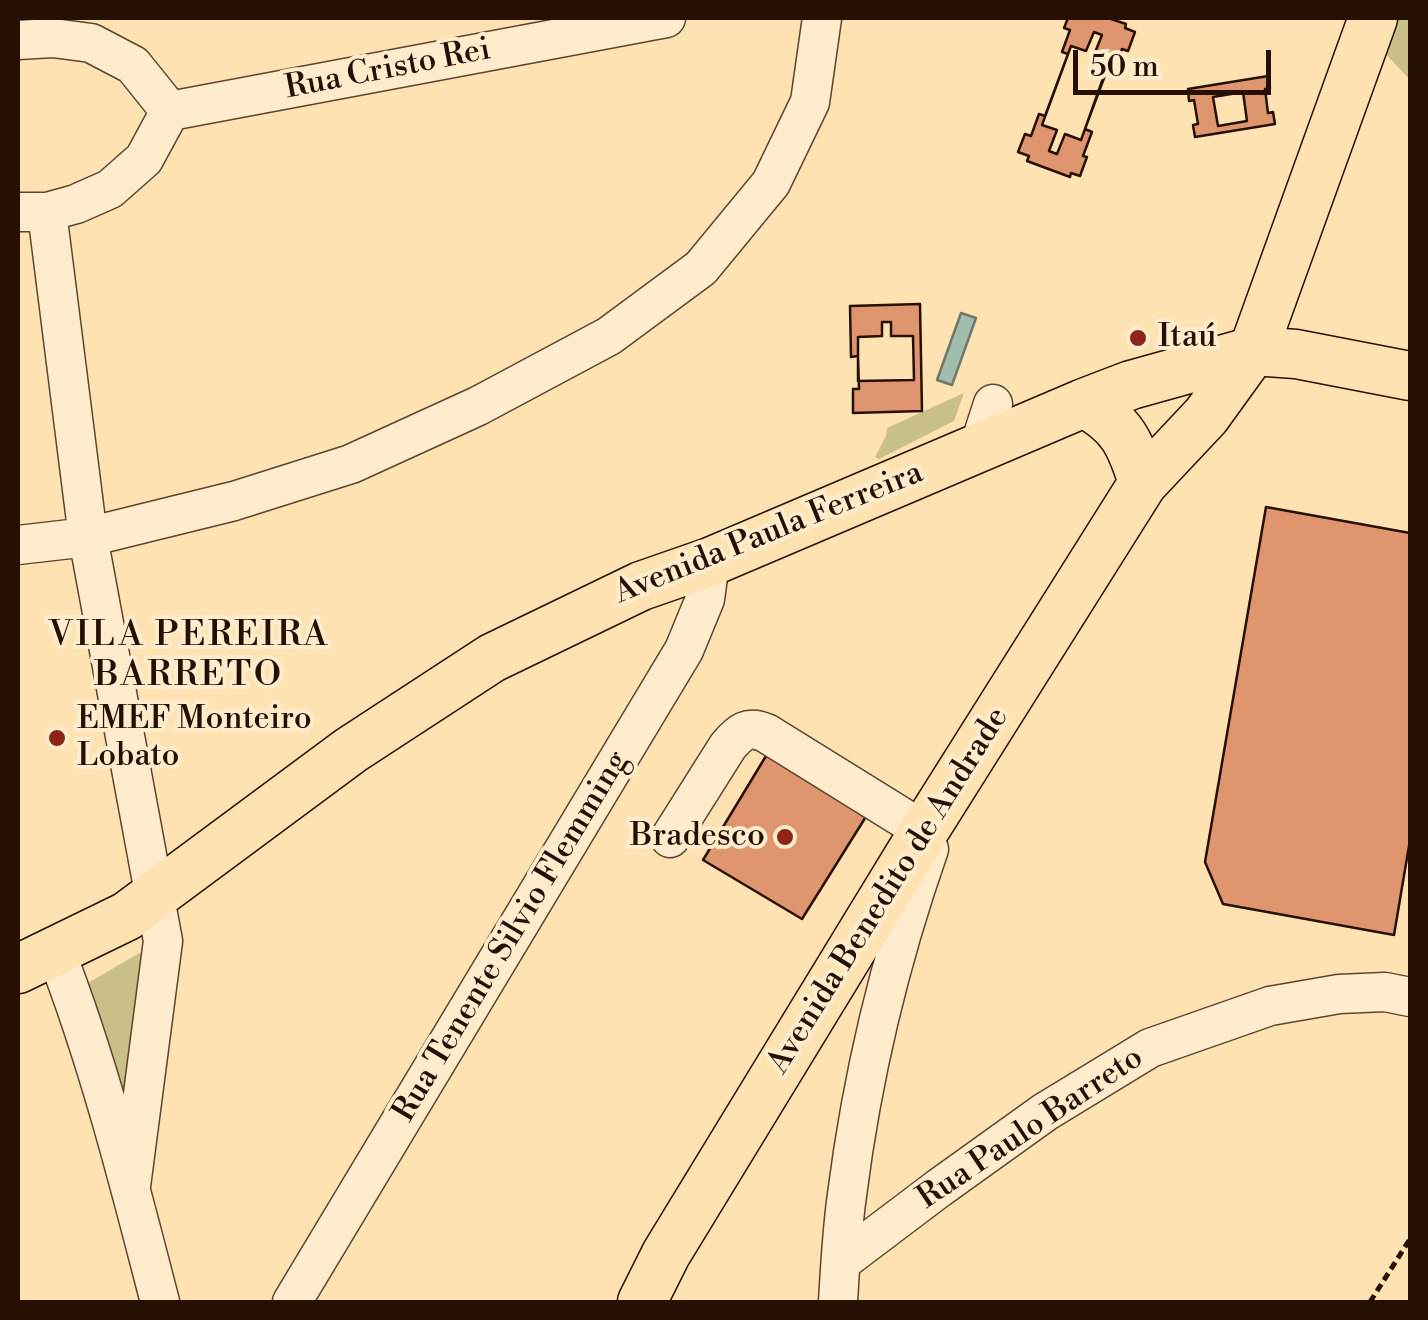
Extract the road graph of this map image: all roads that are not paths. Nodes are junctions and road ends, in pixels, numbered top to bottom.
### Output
1 (666, 18) edge
2 (822, 18) edge
3 (1373, 18) edge
4 (18, 40) edge
5 (170, 111) junction
6 (32, 212) edge
7 (1253, 351) junction
8 (1193, 368) junction
9 (1410, 376) edge
10 (1084, 403) junction
11 (1143, 484) junction
12 (88, 537) junction
13 (18, 545) edge
14 (710, 562) junction
15 (936, 813) junction
16 (670, 838) dead end
17 (156, 895) junction
18 (36, 960) edge
19 (1410, 996) edge
20 (130, 1186) junction
21 (841, 1262) junction
22 (160, 1302) edge
23 (292, 1302) edge
24 (642, 1302) edge
25 (838, 1302) edge

1 - 5 street, Rua Cristo Rei
2 - 12 street
3 - 7 main road
4 - 5 street
5 - 6 street
6 - 12 street
7 - 8 main road, Avenida Paula Ferreira
7 - 9 main road
7 - 11 main road, Avenida Benedito de Andrade
8 - 10 main road, Avenida Paula Ferreira
8 - 11 main road, Avenida Benedito de Andrade
10 - 11 main road
10 - 14 main road, Avenida Paula Ferreira
11 - 15 main road, Avenida Benedito de Andrade
12 - 13 street
12 - 17 street
14 - 17 main road, Avenida Paula Ferreira
14 - 23 street, Rua Tenente Silvio Flemming
15 - 16 street
15 - 21 street
15 - 24 main road, Avenida Benedito de Andrade
17 - 18 main road, Avenida Paula Ferreira
17 - 20 street
18 - 20 street
19 - 21 street, Rua Paulo Barreto
20 - 22 street
21 - 25 street

